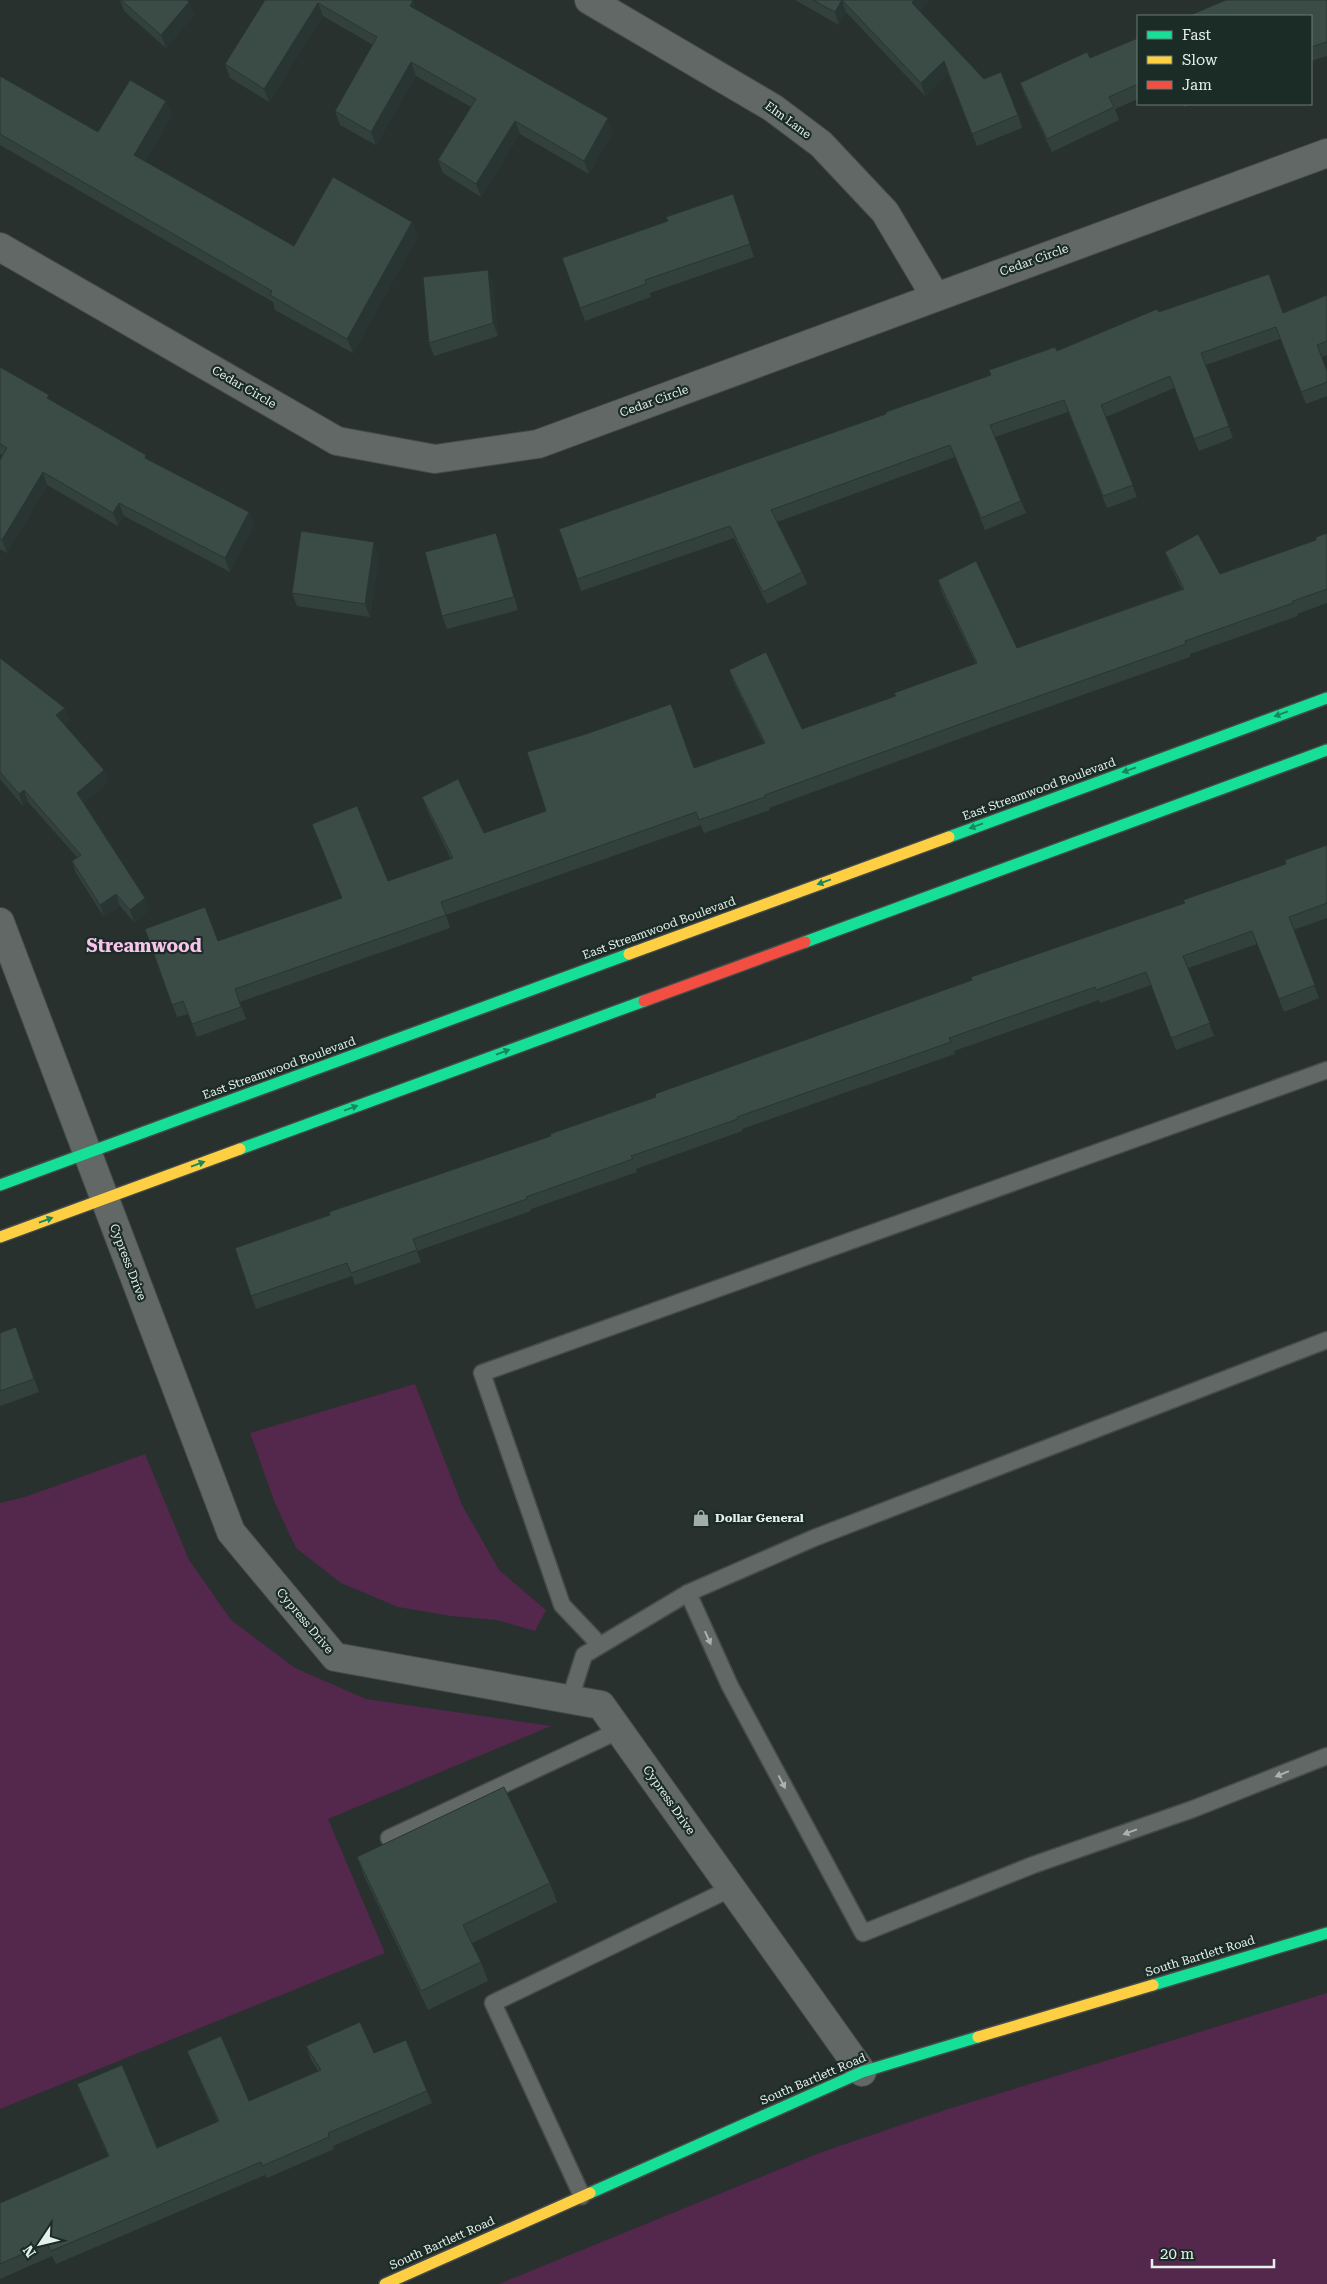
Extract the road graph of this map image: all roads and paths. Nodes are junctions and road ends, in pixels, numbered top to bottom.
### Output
1 (589, 0) edge
2 (1327, 153) edge
3 (0, 247) edge
4 (935, 296) junction
5 (1327, 698) edge
6 (1327, 750) edge
7 (0, 922) edge
8 (1327, 1070) edge
9 (87, 1153) junction
10 (0, 1185) edge
11 (104, 1199) junction
12 (0, 1237) edge
13 (1327, 1340) edge
14 (688, 1593) junction
15 (598, 1644) junction
16 (570, 1699) junction
17 (620, 1730) junction
18 (1327, 1756) edge
19 (389, 1838) dead end
20 (732, 1888) junction
21 (1327, 1933) edge
22 (862, 2072) junction
23 (582, 2196) junction
24 (385, 2284) edge

1 - 4 street, Elm Lane
2 - 4 street, Cedar Circle
3 - 4 street, Cedar Circle
5 -> 9 street, East Streamwood Boulevard
11 -> 6 street
7 - 9 street, Cypress Drive
8 - 15 lane
9 - 10 street, East Streamwood Boulevard
9 - 11 street, Cypress Drive
12 -> 11 street
11 - 16 street, Cypress Drive
13 - 14 lane
14 - 15 lane
14 - 18 lane
15 - 16 lane
16 - 17 street, Cypress Drive
17 - 19 lane
17 - 20 street, Cypress Drive
20 - 22 street, Cypress Drive
20 - 23 lane
21 - 22 street, South Bartlett Road
22 - 23 street, South Bartlett Road
23 - 24 street, South Bartlett Road

